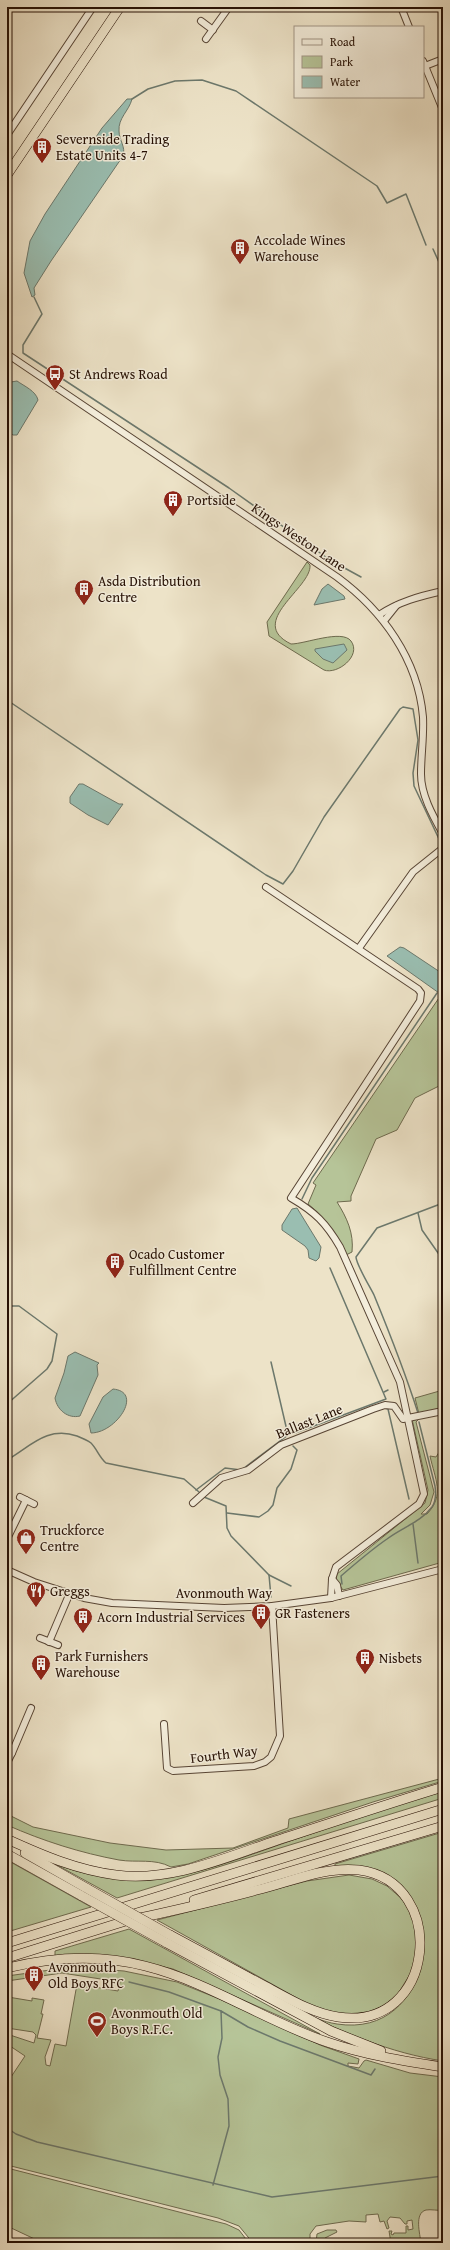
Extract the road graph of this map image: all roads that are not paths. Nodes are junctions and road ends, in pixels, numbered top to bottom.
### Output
1 (93, 7) edge
2 (120, 7) edge
3 (229, 7) edge
4 (401, 7) edge
5 (201, 21) dead end
6 (409, 26) edge
7 (213, 30) junction
8 (206, 39) dead end
9 (443, 59) edge
10 (424, 63) edge
11 (443, 110) edge
12 (7, 135) edge
13 (7, 175) edge
14 (7, 354) edge
15 (443, 591) edge
16 (396, 606) junction
17 (379, 615) junction
18 (384, 621) junction
19 (443, 834) edge
20 (443, 848) edge
21 (266, 887) dead end
22 (360, 948) junction
23 (443, 1410) edge
24 (408, 1418) junction
25 (194, 1503) dead end
26 (34, 1504) dead end
27 (7, 1539) edge
28 (443, 1569) edge
29 (7, 1570) edge
30 (332, 1579) junction
31 (69, 1595) junction
32 (339, 1596) junction
33 (331, 1598) junction
34 (272, 1606) junction
35 (40, 1638) dead end
36 (49, 1642) junction
37 (58, 1645) dead end
38 (31, 1708) dead end
39 (164, 1724) dead end
40 (9, 1751) edge
41 (7, 1762) edge
42 (443, 1787) edge
43 (443, 1808) edge
44 (443, 1826) edge
45 (7, 1839) edge
46 (7, 1842) edge
47 (7, 1854) edge
48 (85, 1892) junction
49 (125, 1921) junction
50 (168, 1939) junction
51 (7, 1943) edge
52 (7, 1958) edge
53 (7, 1968) edge
54 (418, 2063) junction
55 (443, 2067) edge

1 - 12 street
2 - 13 highway
3 - 7 street
4 - 6 street
5 - 7 street
7 - 8 street
9 - 10 street
10 - 11 street
14 - 17 street, Kings Weston Lane
15 - 16 street
16 - 17 street
16 - 18 street
17 - 18 street, Kings Weston Lane
18 - 19 street, Kings Weston Lane
20 - 22 street
21 - 22 street
22 - 24 street
23 - 24 street
24 - 25 street, Ballast Lane
24 - 30 street
26 - 27 street
28 - 32 street, Avonmouth Way
29 - 31 street, Avonmouth Way
30 - 32 street
30 - 33 street
31 - 34 street, Avonmouth Way
31 - 36 street
32 - 33 street, Avonmouth Way
33 - 34 street, Avonmouth Way
34 - 39 street, Fourth Way
35 - 36 street
36 - 37 street
38 - 40 street
40 - 41 street
42 - 45 highway
43 - 51 highway
44 - 49 highway
46 - 48 highway
47 - 48 highway
48 - 50 highway, bridge
49 - 50 highway
49 - 52 highway
50 - 54 highway
53 - 54 highway
54 - 55 highway

